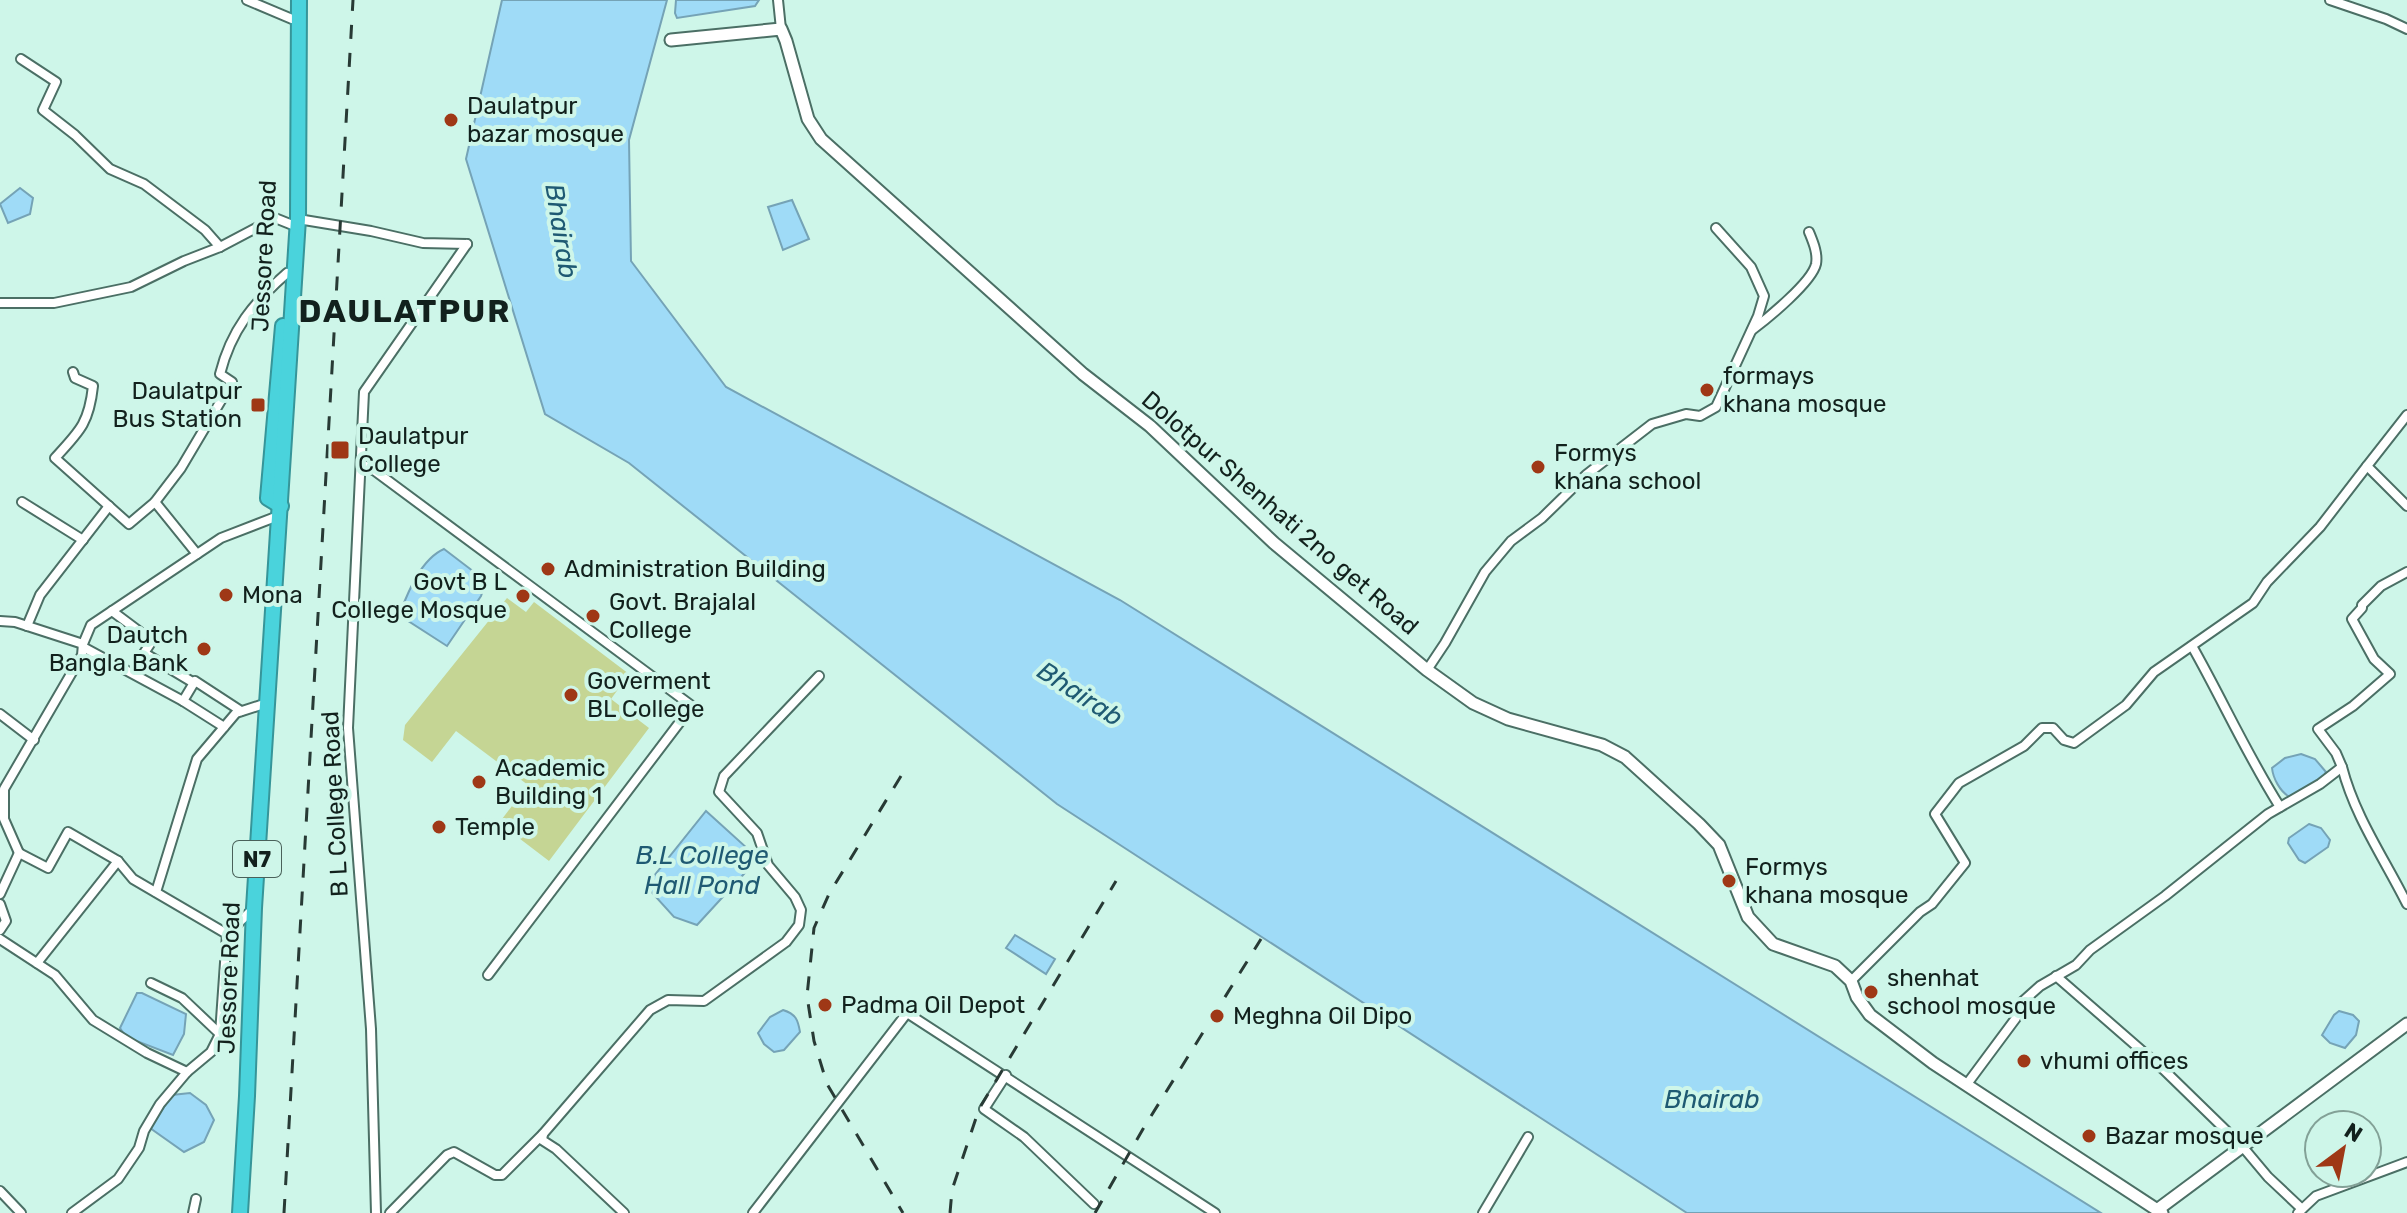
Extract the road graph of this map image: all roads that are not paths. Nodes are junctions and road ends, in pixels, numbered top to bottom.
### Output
1 (247, 0) edge
2 (293, 0) edge
3 (299, 0) edge
4 (778, 0) edge
5 (2330, 0) edge
6 (292, 19) junction
7 (781, 29) junction
8 (2407, 29) edge
9 (671, 40) dead end
10 (21, 59) dead end
11 (295, 222) junction
12 (1716, 228) dead end
13 (1809, 232) dead end
14 (220, 247) junction
15 (287, 273) junction
16 (0, 303) edge
17 (1752, 330) junction
18 (73, 372) dead end
19 (2407, 415) edge
20 (362, 464) junction
21 (2367, 466) junction
22 (22, 502) dead end
23 (155, 502) junction
24 (109, 506) junction
25 (2407, 506) edge
26 (280, 511) junction
27 (83, 540) junction
28 (197, 554) junction
29 (2407, 572) edge
30 (112, 611) junction
31 (0, 621) edge
32 (27, 626) junction
33 (83, 645) junction
34 (2192, 646) junction
35 (1427, 670) junction
36 (819, 676) dead end
37 (194, 683) junction
38 (183, 701) junction
39 (267, 703) junction
40 (241, 711) junction
41 (0, 714) edge
42 (224, 727) junction
43 (34, 740) junction
44 (2342, 767) junction
45 (2, 788) edge
46 (2280, 807) junction
47 (3, 822) edge
48 (19, 853) junction
49 (118, 861) junction
50 (2, 883) edge
51 (156, 892) junction
52 (0, 894) edge
53 (2407, 904) edge
54 (1, 907) edge
55 (254, 908) junction
56 (0, 930) edge
57 (227, 934) junction
58 (0, 939) edge
59 (37, 963) junction
60 (488, 975) dead end
61 (2056, 976) junction
62 (1851, 981) junction
63 (151, 983) dead end
64 (2407, 1024) edge
65 (220, 1034) junction
66 (187, 1072) junction
67 (1006, 1075) junction
68 (1967, 1084) junction
69 (543, 1134) junction
70 (1528, 1137) dead end
71 (2242, 1146) junction
72 (2407, 1162) edge
73 (0, 1191) edge
74 (196, 1199) dead end
75 (1094, 1204) dead end
76 (756, 1209) edge
77 (2160, 1211) edge
78 (2300, 1211) edge
79 (21, 1213) edge
80 (72, 1213) edge
81 (193, 1213) edge
82 (240, 1213) edge
83 (376, 1213) edge
84 (390, 1213) edge
85 (624, 1213) edge
86 (766, 1213) edge
87 (1215, 1213) edge
88 (1483, 1213) edge

1 - 6 street
2 - 6 highway, Jessore Road / N7
3 - 11 highway, Jessore Road / N7
4 - 7 street
5 - 8 street
6 - 11 highway, Jessore Road / N7
7 - 9 street
7 - 35 street, Dolotpur Shenhati 2no get Road
10 - 14 street
11 - 14 street
11 - 15 highway, Jessore Road / N7
11 - 20 street, B L College Road
11 - 26 highway, Jessore Road / N7
12 - 17 street
13 - 17 street
14 - 16 street
15 - 23 street
15 - 26 highway, Jessore Road / N7
17 - 35 street
18 - 24 street
19 - 21 street
20 - 60 street
20 - 83 street, B L College Road
21 - 25 street
21 - 34 street
22 - 27 street
23 - 24 street
23 - 28 street
24 - 27 street
26 - 28 street
26 - 39 highway, Jessore Road / N7
27 - 32 street
28 - 30 street
29 - 44 street
30 - 33 street
30 - 37 street
31 - 32 street
32 - 33 street
33 - 38 street
33 - 43 street
34 - 46 street
34 - 62 street
35 - 62 street, Dolotpur Shenhati 2no get Road
36 - 69 street
37 - 38 street
37 - 40 street
38 - 42 street
39 - 40 street
39 - 55 highway, Jessore Road / N7
40 - 42 street
41 - 43 street
42 - 51 street
43 - 45 street
44 - 46 street
44 - 53 street
45 - 47 street
46 - 61 street
47 - 48 street
48 - 49 street
48 - 50 street
49 - 51 street
49 - 59 street
50 - 52 street
51 - 57 street
54 - 56 street
55 - 57 street
55 - 82 highway, Jessore Road / N7
57 - 65 street
58 - 59 street
59 - 66 street
61 - 68 street
61 - 71 street
62 - 68 street, Dolotpur Shenhati 2no get Road
63 - 65 street
64 - 71 street
65 - 66 street
66 - 80 street
67 - 75 street
67 - 76 street
67 - 87 street
68 - 77 street, Dolotpur Shenhati 2no get Road
69 - 84 street
69 - 85 street
70 - 88 street
71 - 77 street
71 - 78 street
72 - 78 street
73 - 79 street
74 - 81 street
76 - 86 street

